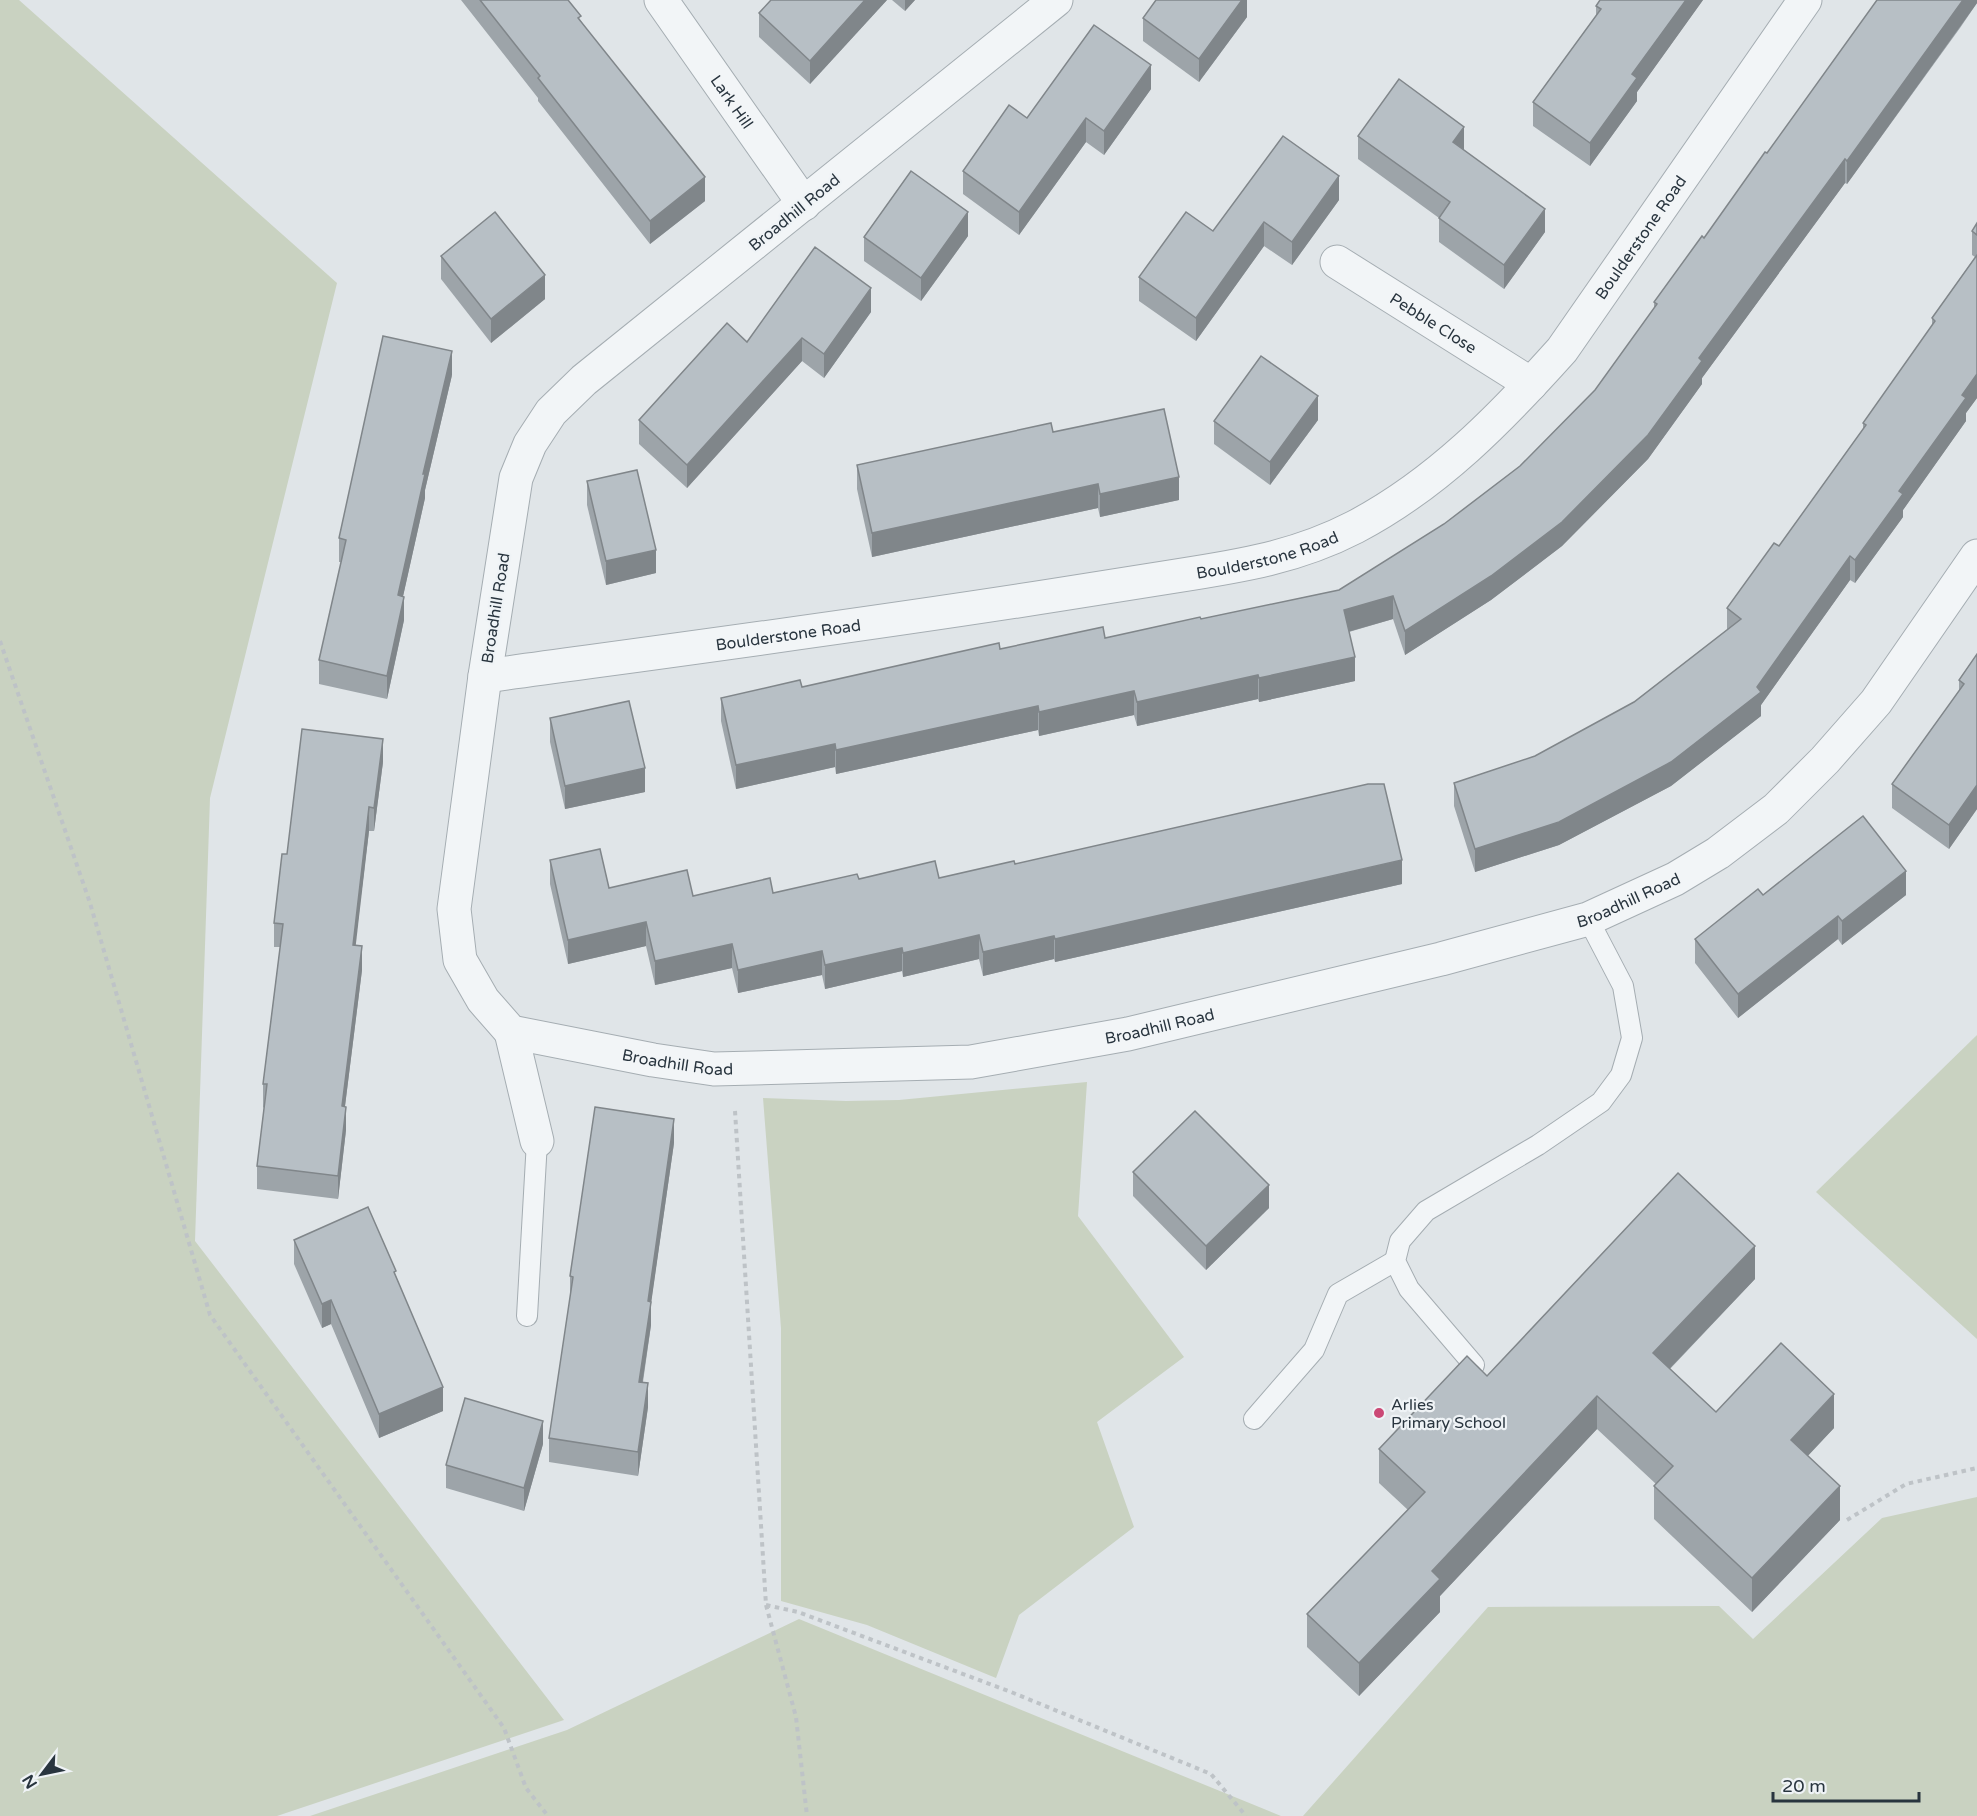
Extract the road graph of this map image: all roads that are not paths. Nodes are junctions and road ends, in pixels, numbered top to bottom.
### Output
1 (662, 0) edge
2 (1056, 0) edge
3 (1805, 0) edge
4 (804, 204) junction
5 (1337, 262) dead end
6 (1531, 384) junction
7 (1977, 556) edge
8 (485, 676) junction
9 (1588, 918) junction
10 (511, 1032) junction
11 (537, 1142) joint
12 (1395, 1261) junction
13 (527, 1316) dead end
14 (1474, 1365) edge
15 (1254, 1419) dead end

1 - 4 street, Lark Hill
2 - 4 street, Broadhill Road
3 - 6 street, Boulderstone Road
4 - 8 street, Broadhill Road
5 - 6 street, Pebble Close
6 - 8 street, Boulderstone Road
7 - 9 street, Broadhill Road
8 - 10 street, Broadhill Road
9 - 10 street, Broadhill Road
9 - 12 lane
10 - 11 street
11 - 13 lane
12 - 14 lane
12 - 15 lane

